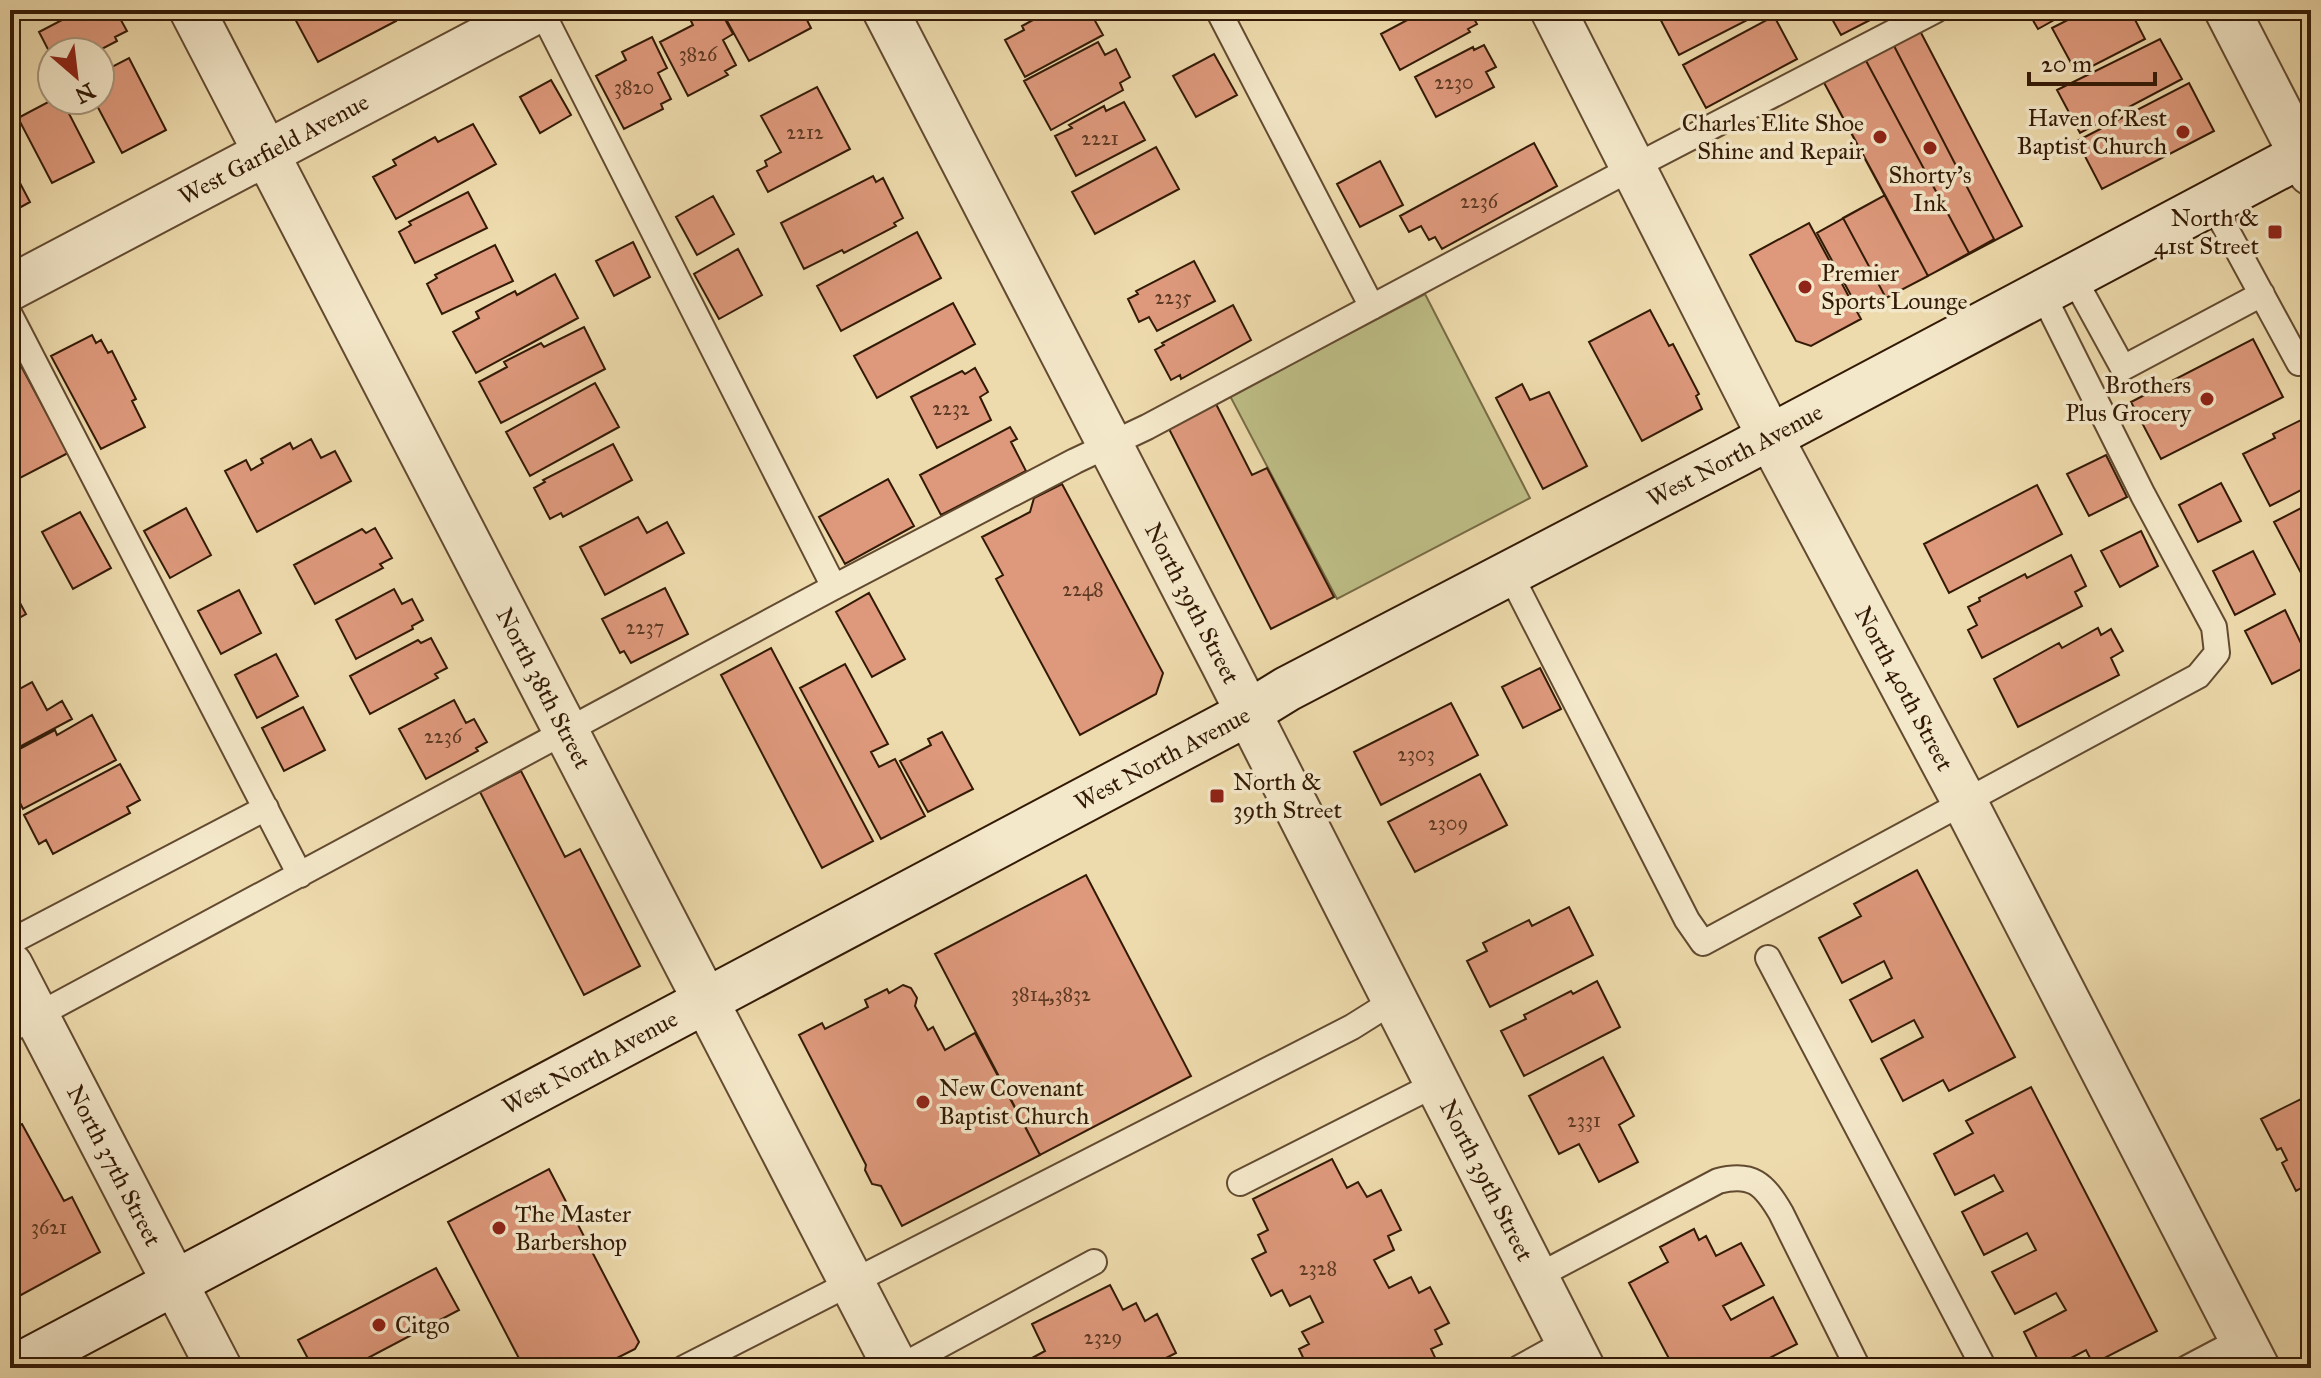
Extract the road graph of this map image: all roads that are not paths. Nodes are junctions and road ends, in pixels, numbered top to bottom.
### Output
1 (192, 10) edge
2 (540, 10) edge
3 (885, 10) edge
4 (1218, 10) edge
5 (1553, 10) edge
6 (1936, 10) edge
7 (2227, 10) edge
8 (1903, 18) edge
9 (266, 153) junction
10 (2308, 159) edge
11 (1634, 167) junction
12 (2212, 203) junction
13 (2058, 285) junction
14 (10, 288) edge
15 (2262, 294) junction
16 (1372, 307) junction
17 (10, 315) edge
18 (2299, 363) dead end
19 (1770, 437) junction
20 (1109, 445) junction
21 (1510, 574) junction
22 (834, 587) junction
23 (1248, 713) junction
24 (567, 731) junction
25 (1964, 801) junction
26 (266, 808) junction
27 (300, 875) junction
28 (10, 942) edge
29 (1768, 958) dead end
30 (10, 965) edge
31 (706, 998) junction
32 (1395, 1000) junction
33 (24, 1023) edge
34 (1436, 1084) junction
35 (1240, 1183) dead end
36 (1094, 1262) dead end
37 (1536, 1277) junction
38 (173, 1282) junction
39 (852, 1282) junction
40 (1575, 1354) edge
41 (2250, 1354) edge
42 (14, 1368) edge
43 (219, 1368) edge
44 (684, 1368) edge
45 (897, 1368) edge
46 (1519, 1368) edge
47 (1858, 1368) edge
48 (1984, 1368) edge
49 (2187, 1368) edge

1 - 9 street, North 38th Street
2 - 9 street, West Garfield Avenue
2 - 22 lane
3 - 20 street, North 39th Street
4 - 16 lane
5 - 11 street, North 40th Street
6 - 8 lane
7 - 10 street
8 - 11 lane
9 - 14 street, West Garfield Avenue
9 - 24 street, North 38th Street
10 - 12 street, West North Avenue
11 - 16 lane
11 - 19 street, North 40th Street
12 - 13 street, West North Avenue
12 - 15 lane
13 - 15 lane
13 - 19 street, West North Avenue
13 - 25 lane
15 - 18 lane
16 - 20 lane
17 - 26 lane
19 - 21 street, West North Avenue
19 - 25 street, North 40th Street
20 - 22 lane
20 - 23 street, North 39th Street
21 - 23 street, West North Avenue
21 - 25 lane
22 - 24 lane
23 - 31 street, West North Avenue
23 - 32 street, North 39th Street
24 - 27 lane
24 - 31 street, North 38th Street
25 - 41 street, North 40th Street
26 - 27 lane
26 - 28 lane
27 - 33 lane
29 - 48 lane
30 - 33 street, North 37th Street
31 - 38 street, West North Avenue
31 - 39 street, North 38th Street
32 - 34 street, North 39th Street
32 - 39 lane
33 - 38 street, North 37th Street
34 - 35 lane
34 - 37 street, North 39th Street
36 - 45 lane
37 - 40 street, North 39th Street
37 - 47 lane
38 - 42 street, West North Avenue
38 - 43 street, North 37th Street
39 - 44 lane
39 - 45 street, North 38th Street
40 - 46 lane
41 - 49 lane

